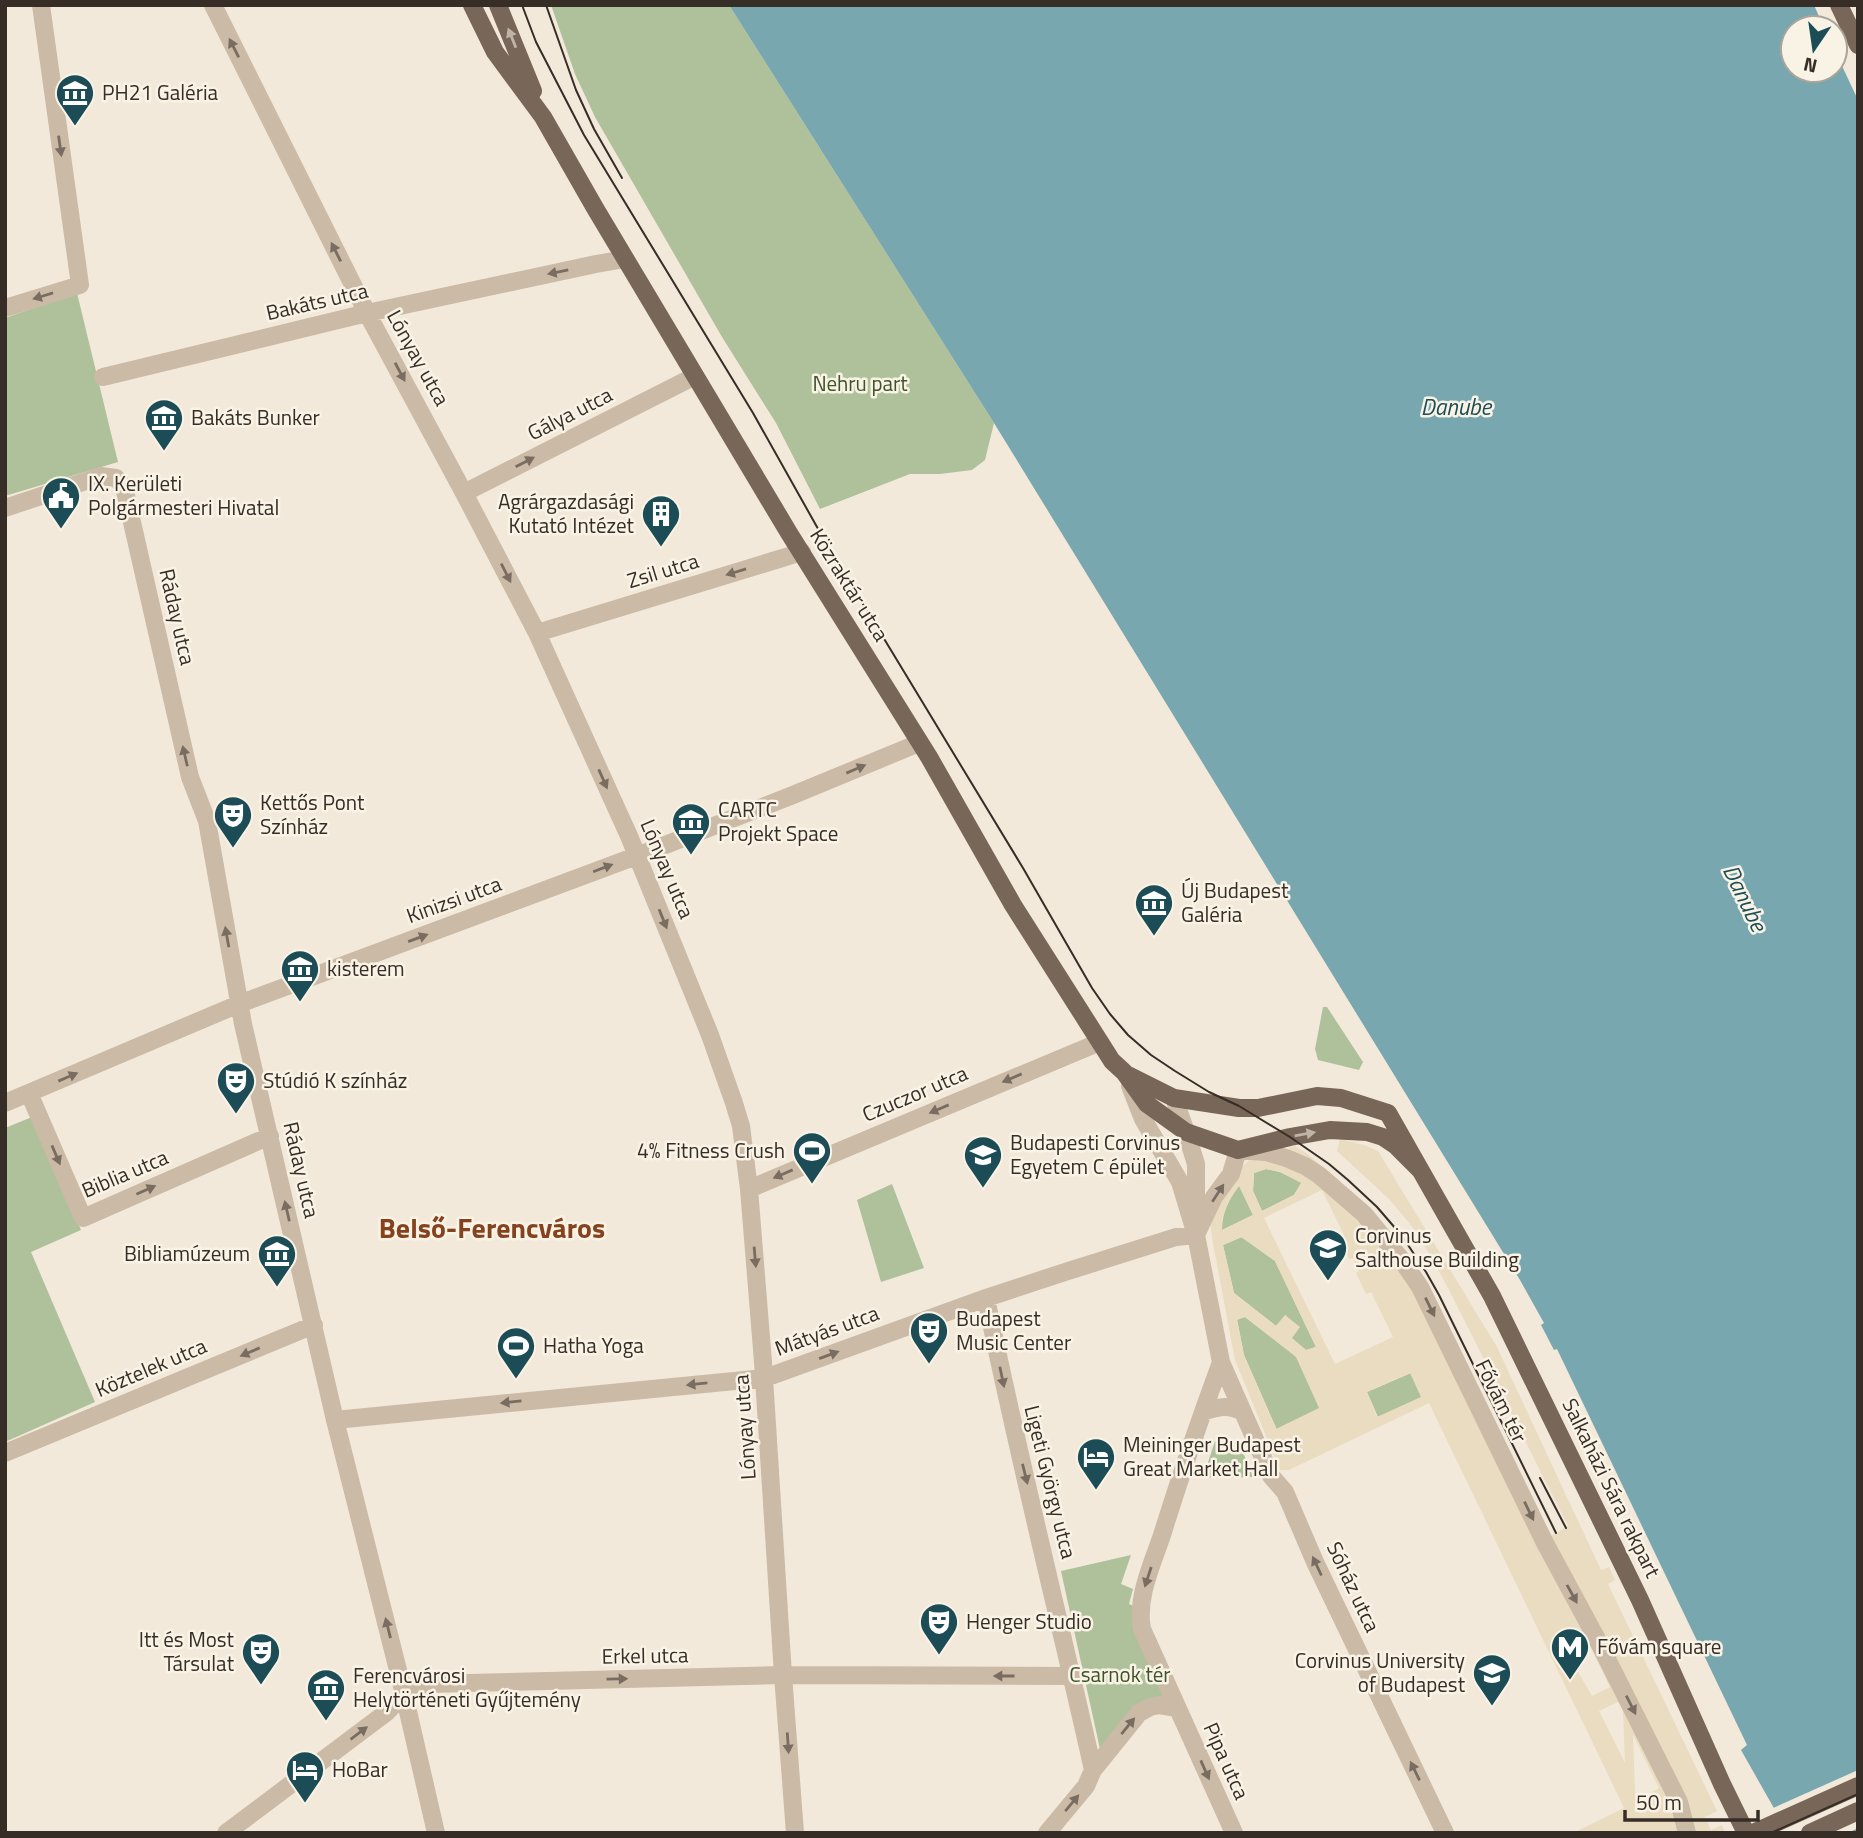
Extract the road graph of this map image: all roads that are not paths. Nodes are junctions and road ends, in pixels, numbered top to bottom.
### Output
1 (41, 5) edge
2 (213, 5) edge
3 (472, 5) edge
4 (498, 5) edge
5 (1839, 5) edge
6 (1858, 45) edge
7 (544, 117) junction
8 (625, 259) junction
9 (5, 308) edge
10 (367, 313) junction
11 (695, 376) junction
12 (103, 377) dead end
13 (464, 493) junction
14 (5, 508) edge
15 (802, 552) junction
16 (537, 633) junction
17 (919, 743) junction
18 (637, 856) junction
19 (239, 1004) junction
20 (1100, 1042) junction
21 (1124, 1072) junction
22 (29, 1093) junction
23 (1174, 1098) junction
24 (5, 1103) edge
25 (1267, 1106) joint
26 (1186, 1132) junction
27 (270, 1136) junction
28 (1238, 1150) junction
29 (1421, 1171) junction
30 (749, 1189) junction
31 (1196, 1235) junction
32 (986, 1298) junction
33 (313, 1325) junction
34 (1221, 1362) junction
35 (765, 1377) junction
36 (1203, 1412) junction
37 (1243, 1412) junction
38 (335, 1419) junction
39 (5, 1453) edge
40 (783, 1675) junction
41 (1072, 1676) junction
42 (404, 1695) junction
43 (1177, 1708) junction
44 (1093, 1770) junction
45 (1858, 1786) edge
46 (1858, 1811) edge
47 (226, 1833) edge
48 (436, 1833) edge
49 (795, 1833) edge
50 (1047, 1833) edge
51 (1234, 1833) edge
52 (1444, 1833) edge
53 (1687, 1833) edge
54 (1746, 1833) edge
55 (1753, 1833) edge
56 (1810, 1833) edge

1 -> 9 street
10 -> 2 street, Lónyay utca
3 - 7 main road, Közraktár utca
7 -> 4 main road, Közraktár utca
5 - 6 main road
7 - 8 main road, Közraktár utca
8 -> 10 street, Bakáts utca
8 - 11 main road, Közraktár utca
10 - 12 street, Bakáts utca
10 -> 13 street, Lónyay utca
13 -> 11 street, Gálya utca
11 - 15 main road, Közraktár utca
13 -> 16 street, Lónyay utca
19 -> 14 street, Ráday utca
15 -> 16 street, Zsil utca
15 - 17 main road, Közraktár utca
16 -> 18 street, Lónyay utca
18 -> 17 street, Kinizsi utca
17 - 20 main road, Közraktár utca
19 -> 18 street, Kinizsi utca
18 -> 30 street, Lónyay utca
22 -> 19 street, Kinizsi utca
19 - 27 street, Ráday utca
20 - 21 main road, Közraktár utca
20 -> 30 street, Czuczor utca
21 - 23 main road, Közraktár utca
21 - 26 main road, Közraktár utca
21 - 31 street, Közraktár utca
22 - 24 street, Kinizsi utca
22 -> 27 street, Biblia utca
23 - 25 main road, Közraktár utca
23 - 26 street, Közraktár utca
25 - 29 main road, Salkaházi Sára rakpart
26 - 28 main road, Közraktár utca
26 - 31 street, Közraktár utca
33 -> 27 street, Ráday utca
28 -> 29 main road, Salkaházi Sára rakpart
31 -> 28 street
28 -> 53 street, Fővám tér
29 - 54 main road, Salkaházi Sára rakpart
30 -> 35 street, Lónyay utca
31 - 32 street, Mátyás utca
31 - 34 street, Közraktár utca
35 -> 32 street, Mátyás utca
32 -> 41 street, Ligeti György utca
33 - 38 street, Ráday utca
33 -> 39 street, Köztelek utca
34 - 36 street
34 - 37 street, Sóház utca
35 -> 38 street, Mátyás utca
35 - 40 street, Lónyay utca
36 - 37 street
36 -> 43 street
52 -> 37 street, Sóház utca
42 -> 38 street, Ráday utca
41 -> 40 street, Erkel utca
42 -> 40 street, Erkel utca
40 -> 49 street, Lónyay utca
41 - 44 street
47 -> 42 street, Erkel utca
42 - 48 street, Ráday utca
44 -> 43 street
43 -> 51 street, Pipa utca
50 -> 44 street
45 - 55 main road
46 - 56 main road

